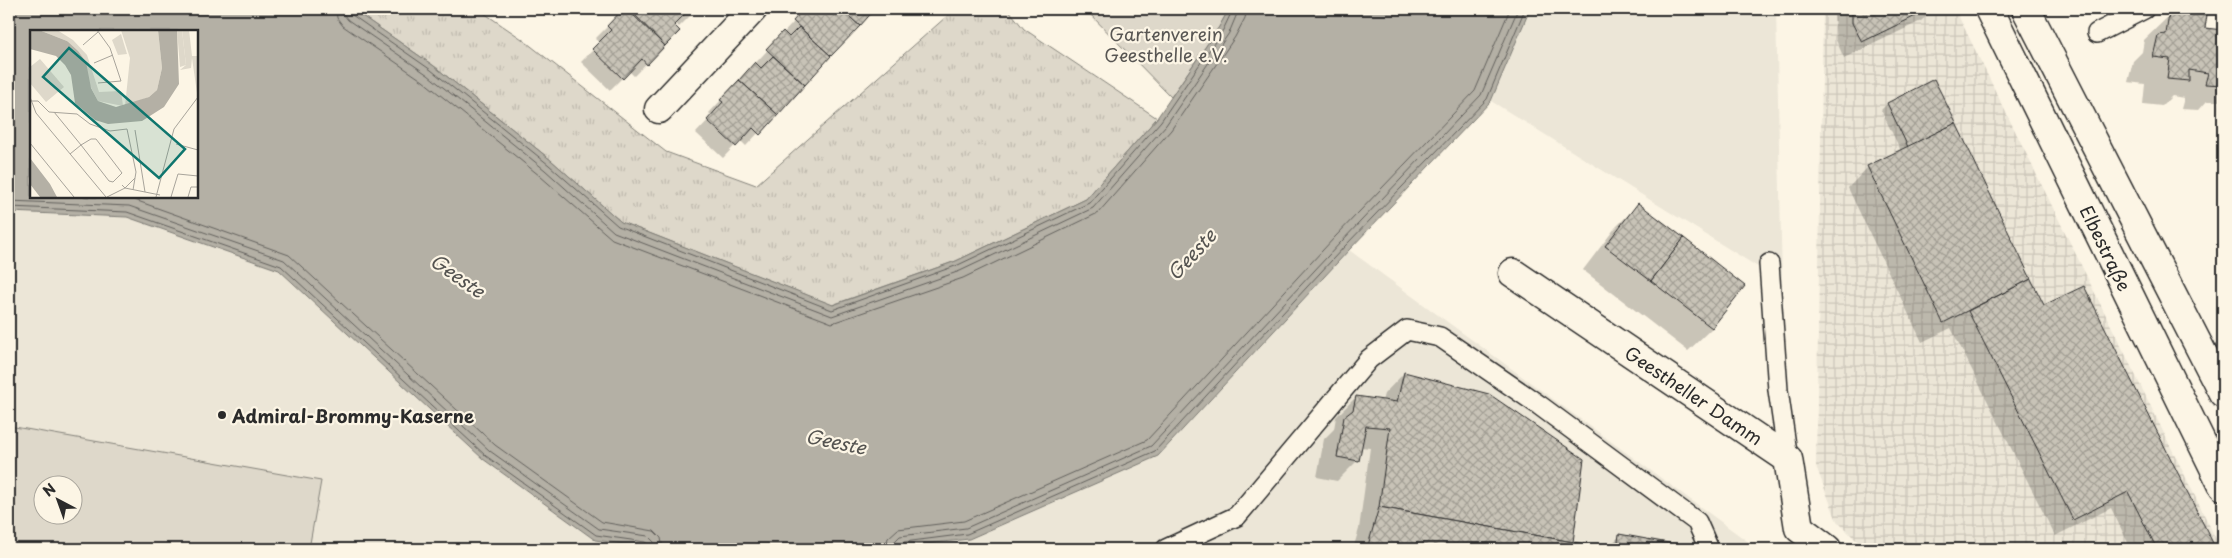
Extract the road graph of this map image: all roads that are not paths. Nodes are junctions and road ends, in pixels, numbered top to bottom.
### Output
1 (753, 9) edge
2 (1989, 9) edge
3 (2026, 9) edge
4 (2144, 9) edge
5 (2097, 32) dead end
6 (659, 109) dead end
7 (1769, 264) dead end
8 (1512, 273) dead end
9 (2223, 393) edge
10 (1788, 459) junction
11 (2223, 486) edge
12 (1166, 549) edge
13 (1709, 549) edge
14 (1827, 549) edge

1 - 6 main road
2 - 11 main road, Elbestraße
3 - 9 main road, Elbestraße
4 - 5 lane
7 - 10 lane
8 - 10 main road, Geestheller Damm
10 - 14 main road
12 - 13 lane

